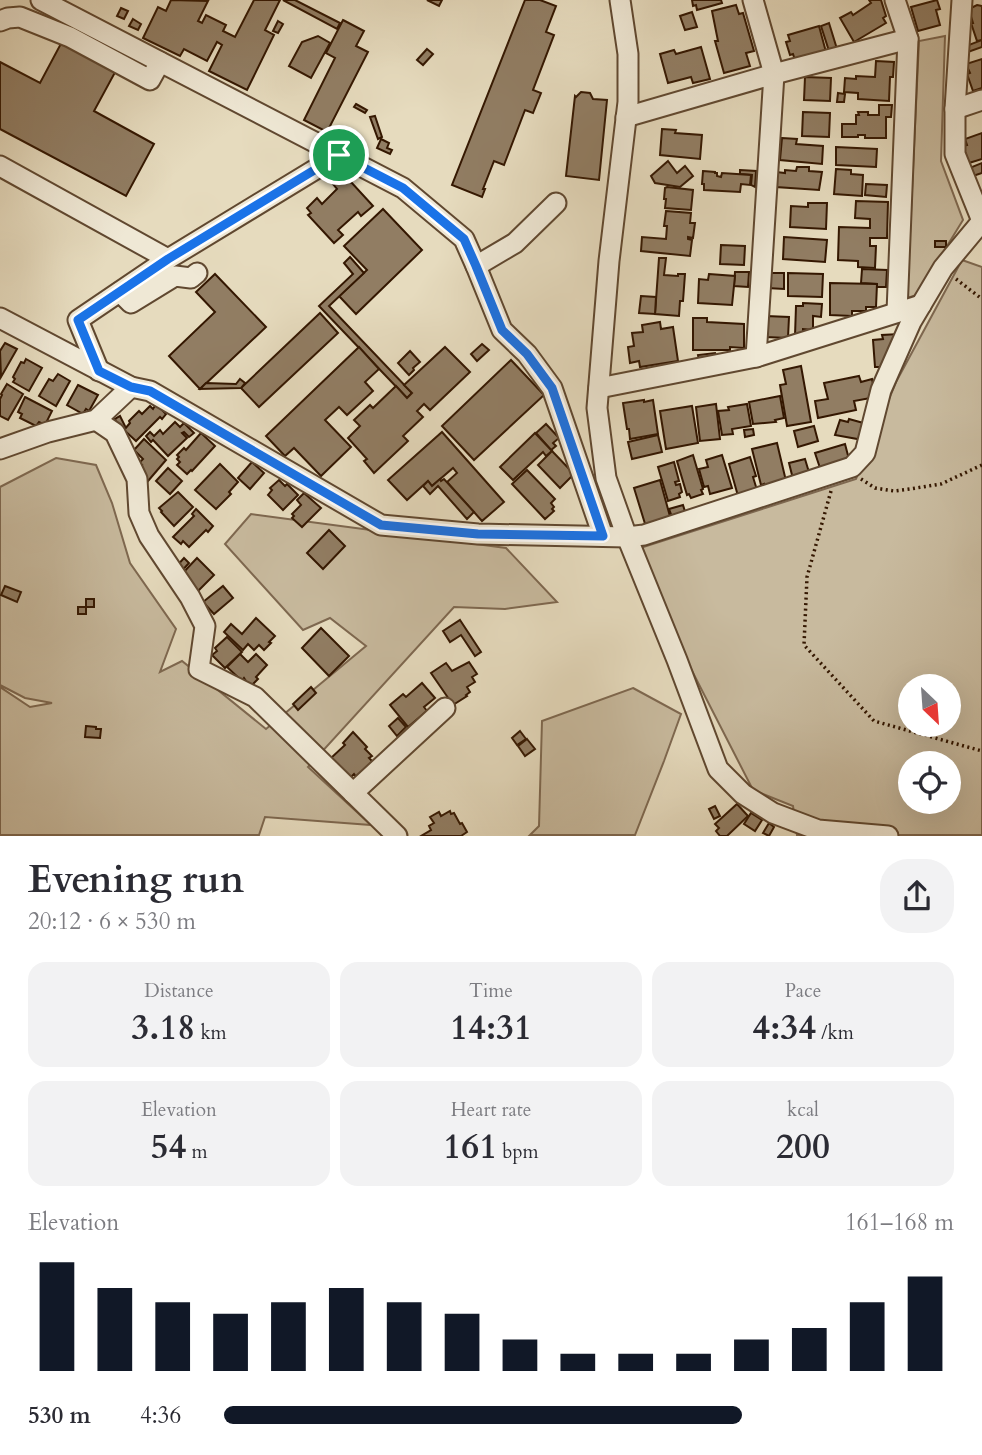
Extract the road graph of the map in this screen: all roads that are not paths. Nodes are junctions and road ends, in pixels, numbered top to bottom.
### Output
1 (41, 0) edge
2 (620, 0) edge
3 (753, 0) edge
4 (895, 0) edge
5 (962, 0) edge
6 (0, 21) edge
7 (908, 39) junction
8 (160, 62) junction
9 (774, 75) junction
10 (982, 100) edge
11 (955, 109) junction
12 (626, 117) junction
13 (339, 155) junction
14 (0, 166) edge
15 (556, 203) dead end
16 (982, 221) edge
17 (168, 259) junction
18 (476, 266) junction
19 (197, 273) dead end
20 (120, 292) junction
21 (921, 305) junction
22 (897, 312) junction
23 (0, 318) edge
24 (756, 357) junction
25 (99, 371) junction
26 (131, 387) junction
27 (598, 388) junction
28 (96, 420) junction
29 (0, 449) edge
30 (603, 536) junction
31 (627, 537) junction
32 (445, 708) dead end
33 (353, 793) junction
34 (397, 835) edge
35 (888, 835) edge

1 - 8 street
2 - 12 street
3 - 9 street
4 - 7 street
5 - 11 street
6 - 8 street
7 - 9 street
7 - 22 street
8 - 13 street
9 - 12 street
9 - 24 street
10 - 11 street
11 - 16 street
12 - 27 street
13 - 17 street
13 - 18 street
14 - 17 street
15 - 18 street
16 - 21 street
17 - 20 street
18 - 30 street
19 - 20 street
20 - 25 street
21 - 22 street
21 - 31 street
22 - 24 street
23 - 25 street
24 - 27 street
25 - 26 street
26 - 28 street
26 - 30 street
27 - 31 street
28 - 29 street
28 - 33 street
30 - 31 street
31 - 35 street
32 - 33 street
33 - 34 street

